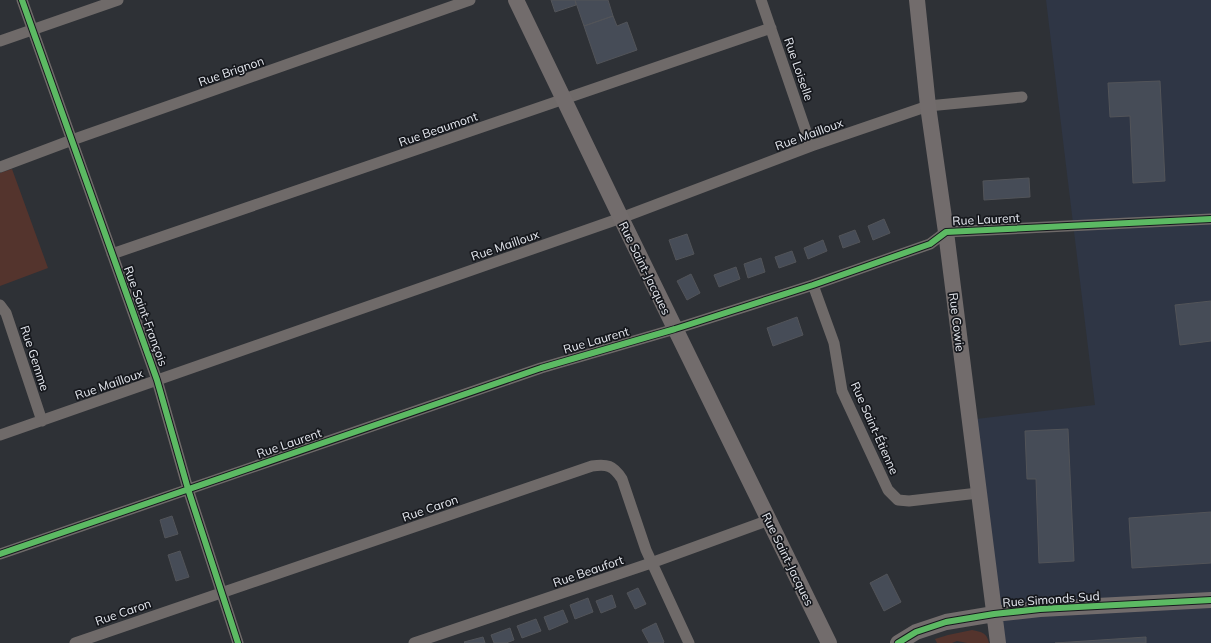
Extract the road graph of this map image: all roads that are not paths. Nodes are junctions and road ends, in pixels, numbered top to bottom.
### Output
1 (22, 0) edge
2 (118, 0) edge
3 (470, 0) edge
4 (516, 0) edge
5 (761, 0) edge
6 (917, 0) edge
7 (771, 28) junction
8 (32, 30) junction
9 (0, 42) edge
10 (1022, 97) dead end
11 (564, 100) junction
12 (928, 106) junction
13 (72, 140) junction
14 (811, 146) junction
15 (0, 167) edge
16 (621, 218) junction
17 (1211, 219) edge
18 (946, 232) junction
19 (112, 254) junction
20 (813, 285) junction
21 (0, 305) edge
22 (675, 329) junction
23 (157, 380) junction
24 (42, 420) junction
25 (0, 435) edge
26 (188, 489) junction
27 (978, 493) junction
28 (769, 520) junction
29 (0, 554) edge
30 (651, 563) junction
31 (221, 592) junction
32 (1211, 600) edge
33 (994, 614) junction
34 (75, 643) edge
35 (238, 643) edge
36 (414, 643) edge
37 (689, 643) edge
38 (829, 643) edge
39 (898, 643) edge
40 (998, 643) edge

1 - 8 street, Rue Saint-François
2 - 8 street
3 - 13 street, Rue Brignon
4 - 11 street, Rue Saint-Jacques
5 - 7 street, Rue Loiselle
6 - 12 street, Rue Cowie
7 - 11 street, Rue Beaumont
7 - 14 street, Rue Loiselle
8 - 9 street
8 - 13 street, Rue Saint-François
10 - 12 street, Rue Mailloux
11 - 16 street, Rue Saint-Jacques
11 - 19 street, Rue Beaumont
12 - 14 street, Rue Mailloux
12 - 18 street, Rue Cowie
13 - 15 street, Rue Brignon
13 - 19 street, Rue Saint-François
14 - 16 street, Rue Mailloux
16 - 22 street, Rue Saint-Jacques
16 - 23 street, Rue Mailloux
17 - 18 street, Rue Laurent
18 - 20 street, Rue Laurent
18 - 27 street, Rue Cowie
19 - 23 street, Rue Saint-François
20 - 22 street, Rue Laurent
20 - 27 street, Rue Saint-Étienne
21 - 24 street, Rue Gemme
22 - 26 street, Rue Laurent
22 - 28 street, Rue Saint-Jacques
23 - 24 street, Rue Mailloux
23 - 26 street, Rue Saint-François
24 - 25 street, Rue Mailloux
26 - 29 street, Rue Laurent
26 - 31 street, Rue Saint-François
27 - 33 street, Rue Cowie
28 - 30 street, Rue Beaufort
28 - 38 street, Rue Saint-Jacques
30 - 31 street, Rue Caron
30 - 36 street, Rue Beaufort
30 - 37 street, Rue Caron
31 - 34 street, Rue Caron
31 - 35 street, Rue Saint-François
32 - 33 street, Rue Simonds Sud
33 - 39 street, Rue Simonds Sud
33 - 40 street, Rue Cowie

